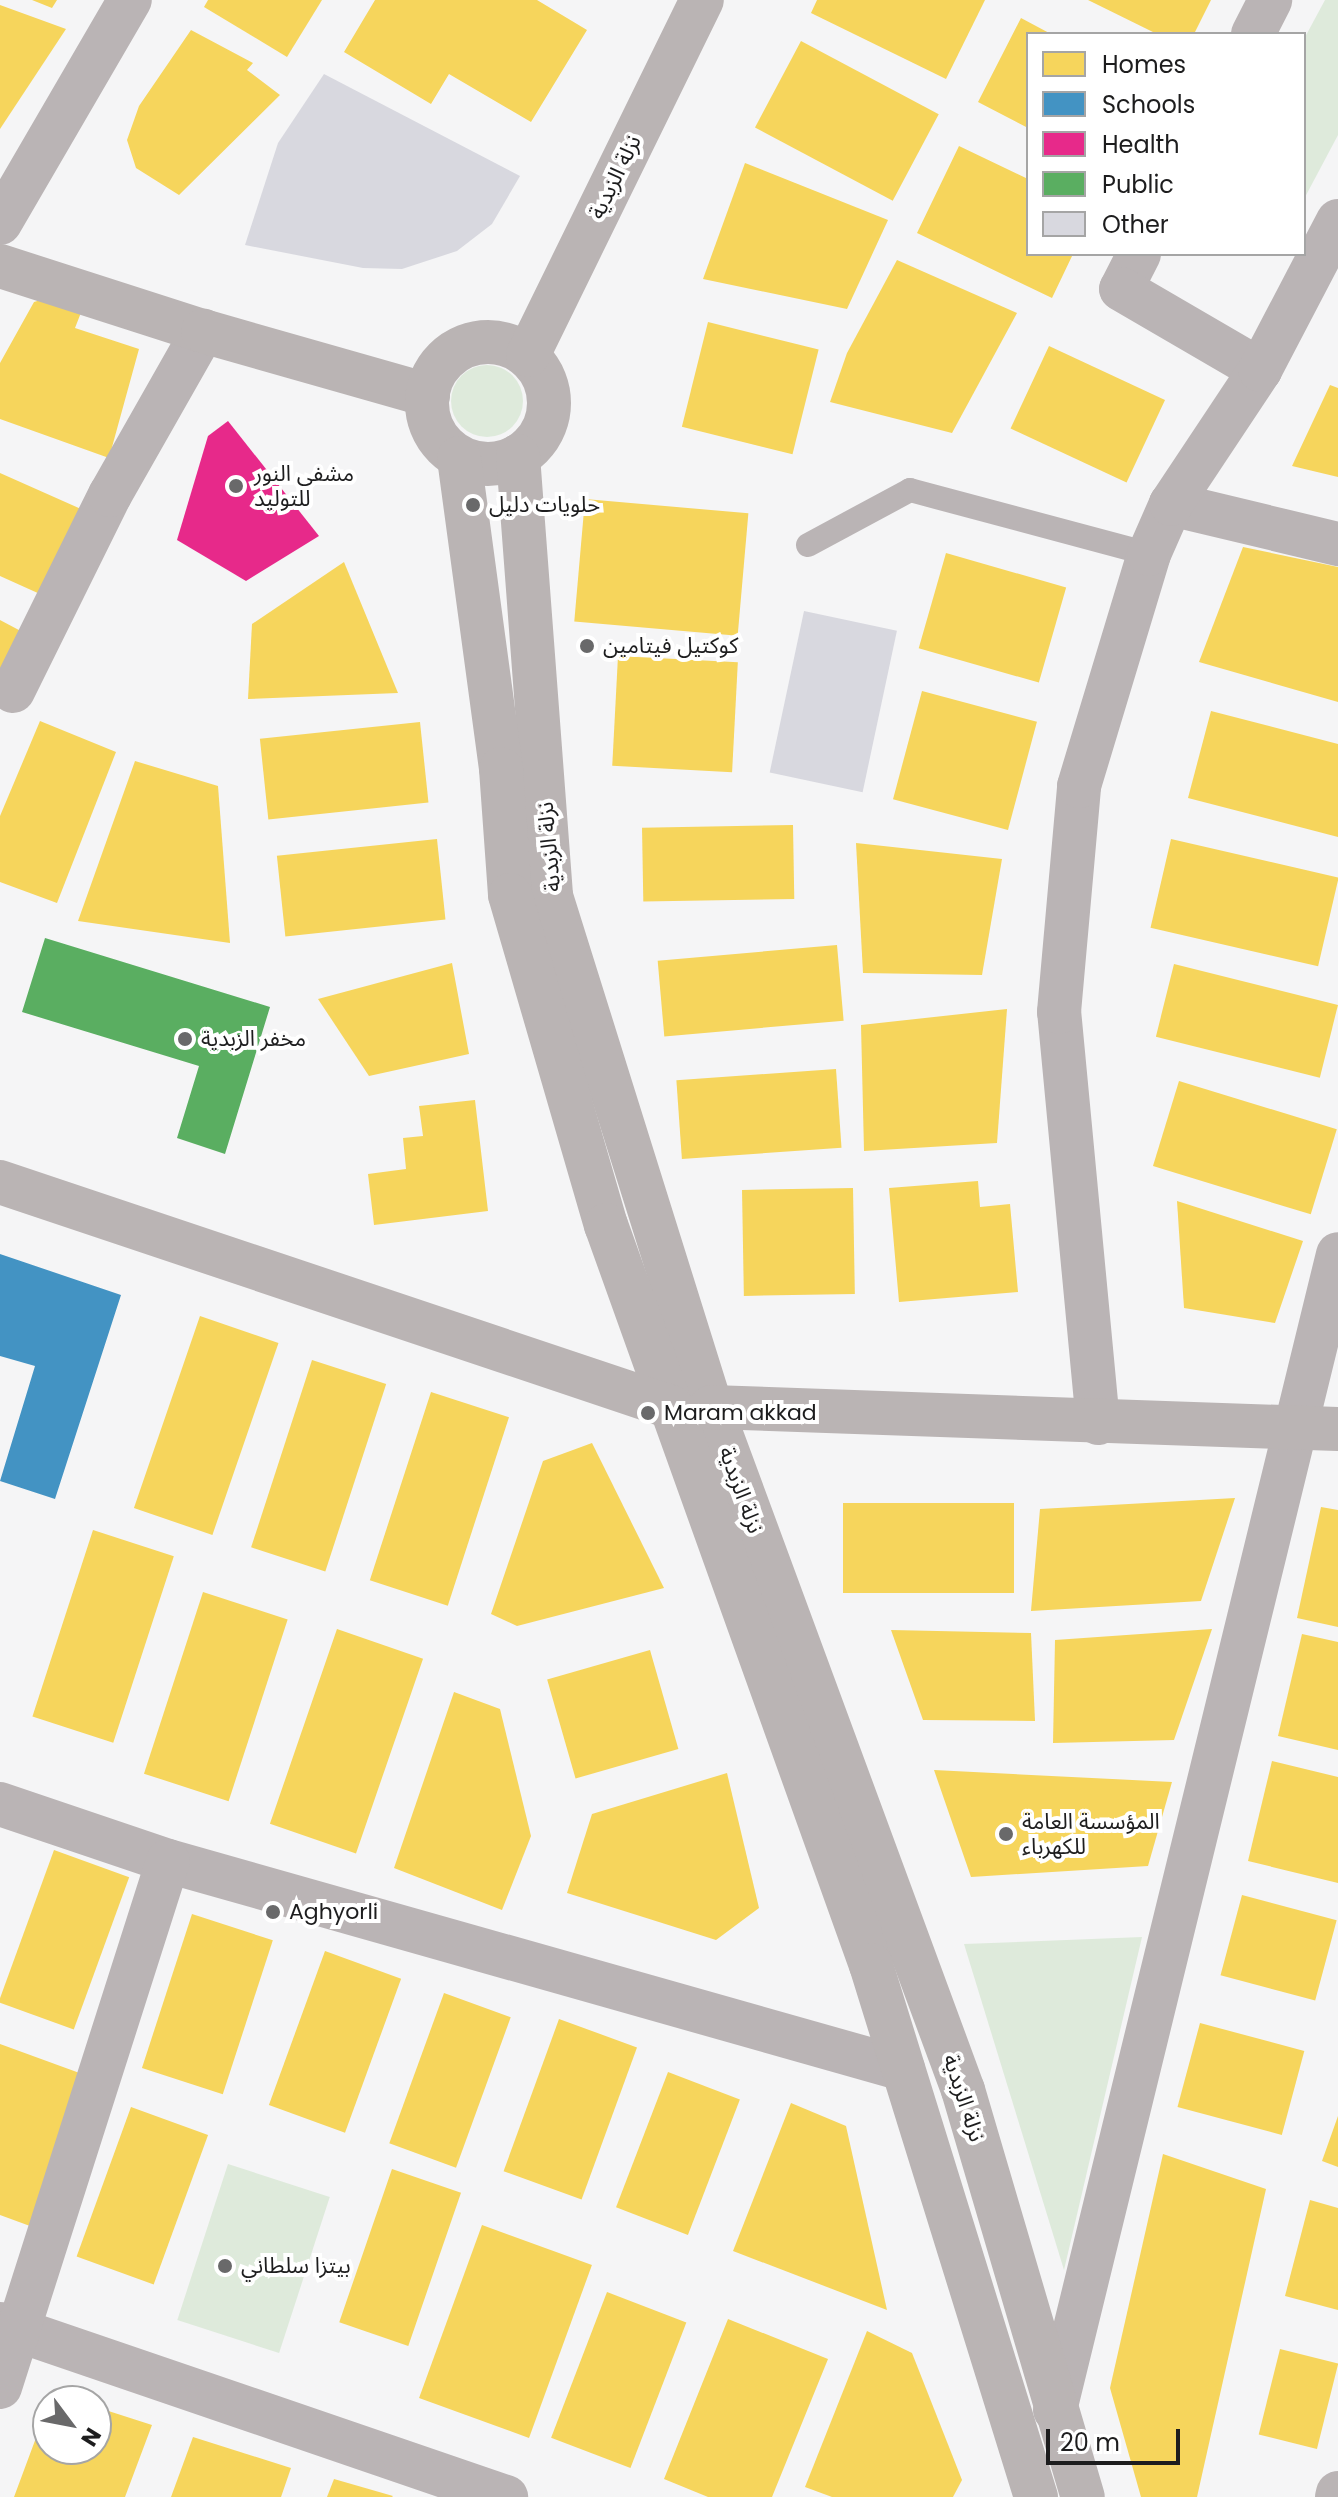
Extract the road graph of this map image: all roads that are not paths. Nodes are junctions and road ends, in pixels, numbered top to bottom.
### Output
1 (130, 0) edge
2 (702, 0) edge
3 (1270, 0) edge
4 (1254, 32) edge
5 (1338, 221) edge
6 (0, 223) edge
7 (1138, 256) edge
8 (0, 266) edge
9 (203, 331) junction
10 (528, 355) junction
11 (1260, 370) junction
12 (428, 395) junction
13 (518, 456) junction
14 (459, 458) junction
15 (1171, 504) junction
16 (1338, 544) edge
17 (808, 545) dead end
18 (1149, 554) junction
19 (13, 691) dead end
20 (0, 1182) edge
21 (1338, 1254) edge
22 (691, 1407) junction
23 (1098, 1423) junction
24 (1293, 1428) junction
25 (1338, 1429) edge
26 (0, 1804) edge
27 (168, 1861) junction
28 (903, 2069) junction
29 (10, 2327) edge
30 (0, 2387) edge
31 (1055, 2410) junction
32 (506, 2497) edge
33 (1036, 2497) edge
34 (1083, 2497) edge

1 - 6 street
2 - 10 main road, نزلة الزبدية
3 - 4 street
5 - 11 street
7 - 11 street
8 - 9 main road
9 - 12 main road
9 - 19 street
10 - 12 main road
10 - 13 main road
11 - 15 street
12 - 14 main road
13 - 14 main road
13 - 22 main road, نزلة الزبدية
14 - 22 main road, نزلة الزبدية
15 - 16 street
15 - 18 street
17 - 18 lane
18 - 23 street
20 - 22 main road
21 - 24 street
22 - 23 main road
22 - 28 main road, نزلة الزبدية
22 - 31 main road, نزلة الزبدية
23 - 24 main road
24 - 25 main road
24 - 31 street
26 - 27 street
27 - 28 street
27 - 29 street
28 - 33 main road, نزلة الزبدية
29 - 30 street
29 - 32 street
31 - 34 main road, نزلة الزبدية

